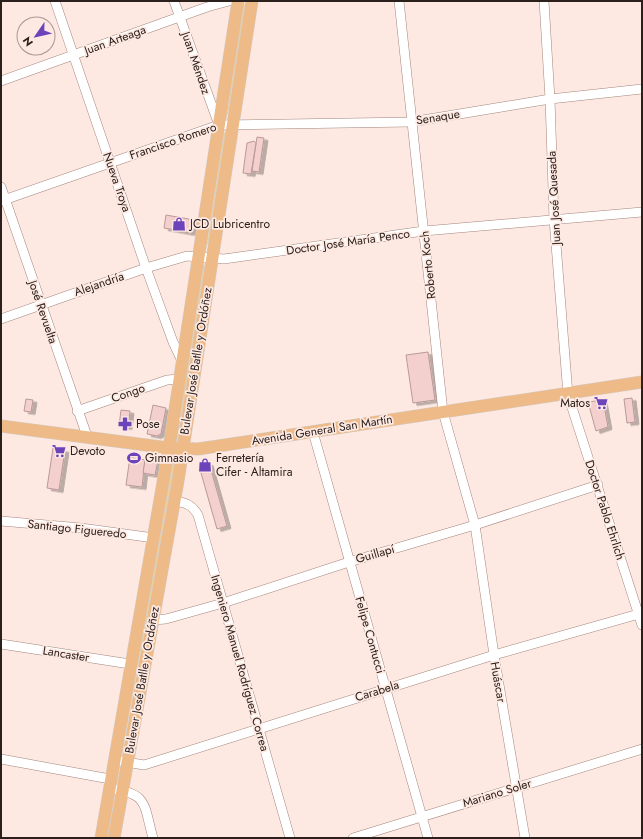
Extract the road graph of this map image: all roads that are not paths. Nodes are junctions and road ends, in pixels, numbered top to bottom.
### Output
1 (55, 1) edge
2 (174, 1) edge
3 (229, 1) edge
4 (238, 1) edge
5 (252, 1) edge
6 (399, 1) edge
7 (544, 1) edge
8 (180, 17) junction
9 (74, 55) junction
10 (1, 81) edge
11 (642, 89) edge
12 (550, 99) junction
13 (411, 122) junction
14 (233, 124) junction
15 (219, 125) junction
16 (111, 162) junction
17 (1, 187) edge
18 (3, 200) edge
19 (642, 212) edge
20 (554, 219) junction
21 (424, 231) junction
22 (199, 257) junction
23 (212, 258) junction
24 (146, 268) junction
25 (40, 305) junction
26 (1, 319) edge
27 (182, 362) junction
28 (180, 379) junction
29 (642, 382) edge
30 (568, 395) junction
31 (77, 411) junction
32 (443, 412) junction
33 (1, 426) edge
34 (313, 432) junction
35 (87, 436) junction
36 (170, 448) junction
37 (183, 449) junction
38 (598, 485) junction
39 (175, 501) junction
40 (1, 521) edge
41 (475, 525) junction
42 (154, 538) junction
43 (349, 562) junction
44 (223, 602) junction
45 (640, 613) edge
46 (153, 620) junction
47 (642, 625) edge
48 (1, 644) edge
49 (494, 655) junction
50 (130, 664) junction
51 (385, 689) junction
52 (260, 728) junction
53 (642, 749) edge
54 (1, 759) edge
55 (114, 760) junction
56 (127, 763) junction
57 (110, 783) junction
58 (516, 787) junction
59 (122, 790) junction
60 (422, 816) junction
61 (101, 838) edge
62 (114, 838) edge
63 (153, 838) edge
64 (290, 838) edge
65 (354, 838) edge
66 (428, 838) edge
67 (525, 838) edge

1 - 9 street, Nueva Troya
2 - 8 street, Juan Méndez
3 - 8 street, Juan Arteaga
4 - 15 main road, Bulevar José Batlle y Ordóñez
5 - 14 main road, Bulevar José Batlle y Ordóñez
6 - 13 street, Roberto Koch
7 - 12 street, Juan José Quesada
8 - 9 street, Juan Arteaga
8 - 15 street, Juan Méndez
9 - 10 street, Juan Arteaga
9 - 16 street, Nueva Troya
11 - 12 street, Senaque
12 - 13 street, Senaque
12 - 20 street, Juan José Quesada
13 - 14 street, Senaque
13 - 21 street, Roberto Koch
14 - 15 street, Francisco Romero
14 - 23 main road, Bulevar José Batlle y Ordóñez
15 - 16 street, Francisco Romero
15 - 22 main road, Bulevar José Batlle y Ordóñez
16 - 18 street, Francisco Romero
16 - 24 street, Nueva Troya
17 - 18 street, José Revuelta
18 - 25 street, José Revuelta
19 - 20 street, Doctor José María Penco
20 - 21 street, Doctor José María Penco
20 - 30 street, Juan José Quesada
21 - 23 street, Doctor José María Penco
21 - 32 street, Roberto Koch
22 - 23 street, Doctor José María Penco
22 - 24 street, Alejandría
22 - 27 main road, Bulevar José Batlle y Ordóñez
23 - 37 main road, Bulevar José Batlle y Ordóñez
24 - 25 street, Alejandría
24 - 27 street, Nueva Troya
25 - 26 street, Alejandría
25 - 31 street, José Revuelta
27 - 28 main road, Bulevar José Batlle y Ordóñez
28 - 31 street, Congo
28 - 36 main road, Bulevar José Batlle y Ordóñez
29 - 30 main road, Avenida General San Martín
30 - 32 main road, Avenida General San Martín
30 - 38 street, Doctor Pablo Ehrlich
31 - 35 street, José Revuelta
32 - 34 main road, Avenida General San Martín
32 - 41 street, Roberto Koch
33 - 35 main road, Avenida General San Martín
34 - 37 main road, Avenida General San Martín
34 - 43 street, Felipe Contucci
35 - 36 main road, Avenida General San Martín
36 - 37 main road, Avenida General San Martín
36 - 42 main road, Bulevar José Batlle y Ordóñez
37 - 39 main road, Bulevar José Batlle y Ordóñez
38 - 41 street, Guillapí
38 - 45 street, Doctor Pablo Ehrlich
39 - 44 street, Ingeniero Manuel Rodríguez Correa
39 - 46 main road, Bulevar José Batlle y Ordóñez
40 - 42 street, Santiago Figueredo
41 - 43 street, Guillapí
41 - 49 street, Huáscar
42 - 50 main road, Bulevar José Batlle y Ordóñez
43 - 44 street, Guillapí
43 - 51 street, Felipe Contucci
44 - 46 street, Guillapí
44 - 52 street, Ingeniero Manuel Rodríguez Correa
45 - 47 street, Doctor Pablo Ehrlich
45 - 49 street, Carabela
46 - 56 main road, Bulevar José Batlle y Ordóñez
48 - 50 street, Lancaster
49 - 51 street, Carabela
49 - 58 street, Huáscar
50 - 55 main road, Bulevar José Batlle y Ordóñez
51 - 52 street, Carabela
51 - 60 street, Felipe Contucci
52 - 56 street, Carabela
52 - 64 street, Ingeniero Manuel Rodríguez Correa
53 - 58 street, Mariano Soler
54 - 57 street
55 - 56 street, Carabela
55 - 57 main road, Bulevar José Batlle y Ordóñez
56 - 59 main road, Bulevar José Batlle y Ordóñez
57 - 59 street
57 - 61 main road, Bulevar José Batlle y Ordóñez
58 - 60 street, Mariano Soler
58 - 67 street, Huáscar
59 - 62 main road, Bulevar José Batlle y Ordóñez
59 - 63 street
60 - 65 street, Mariano Soler
60 - 66 street, Felipe Contucci

